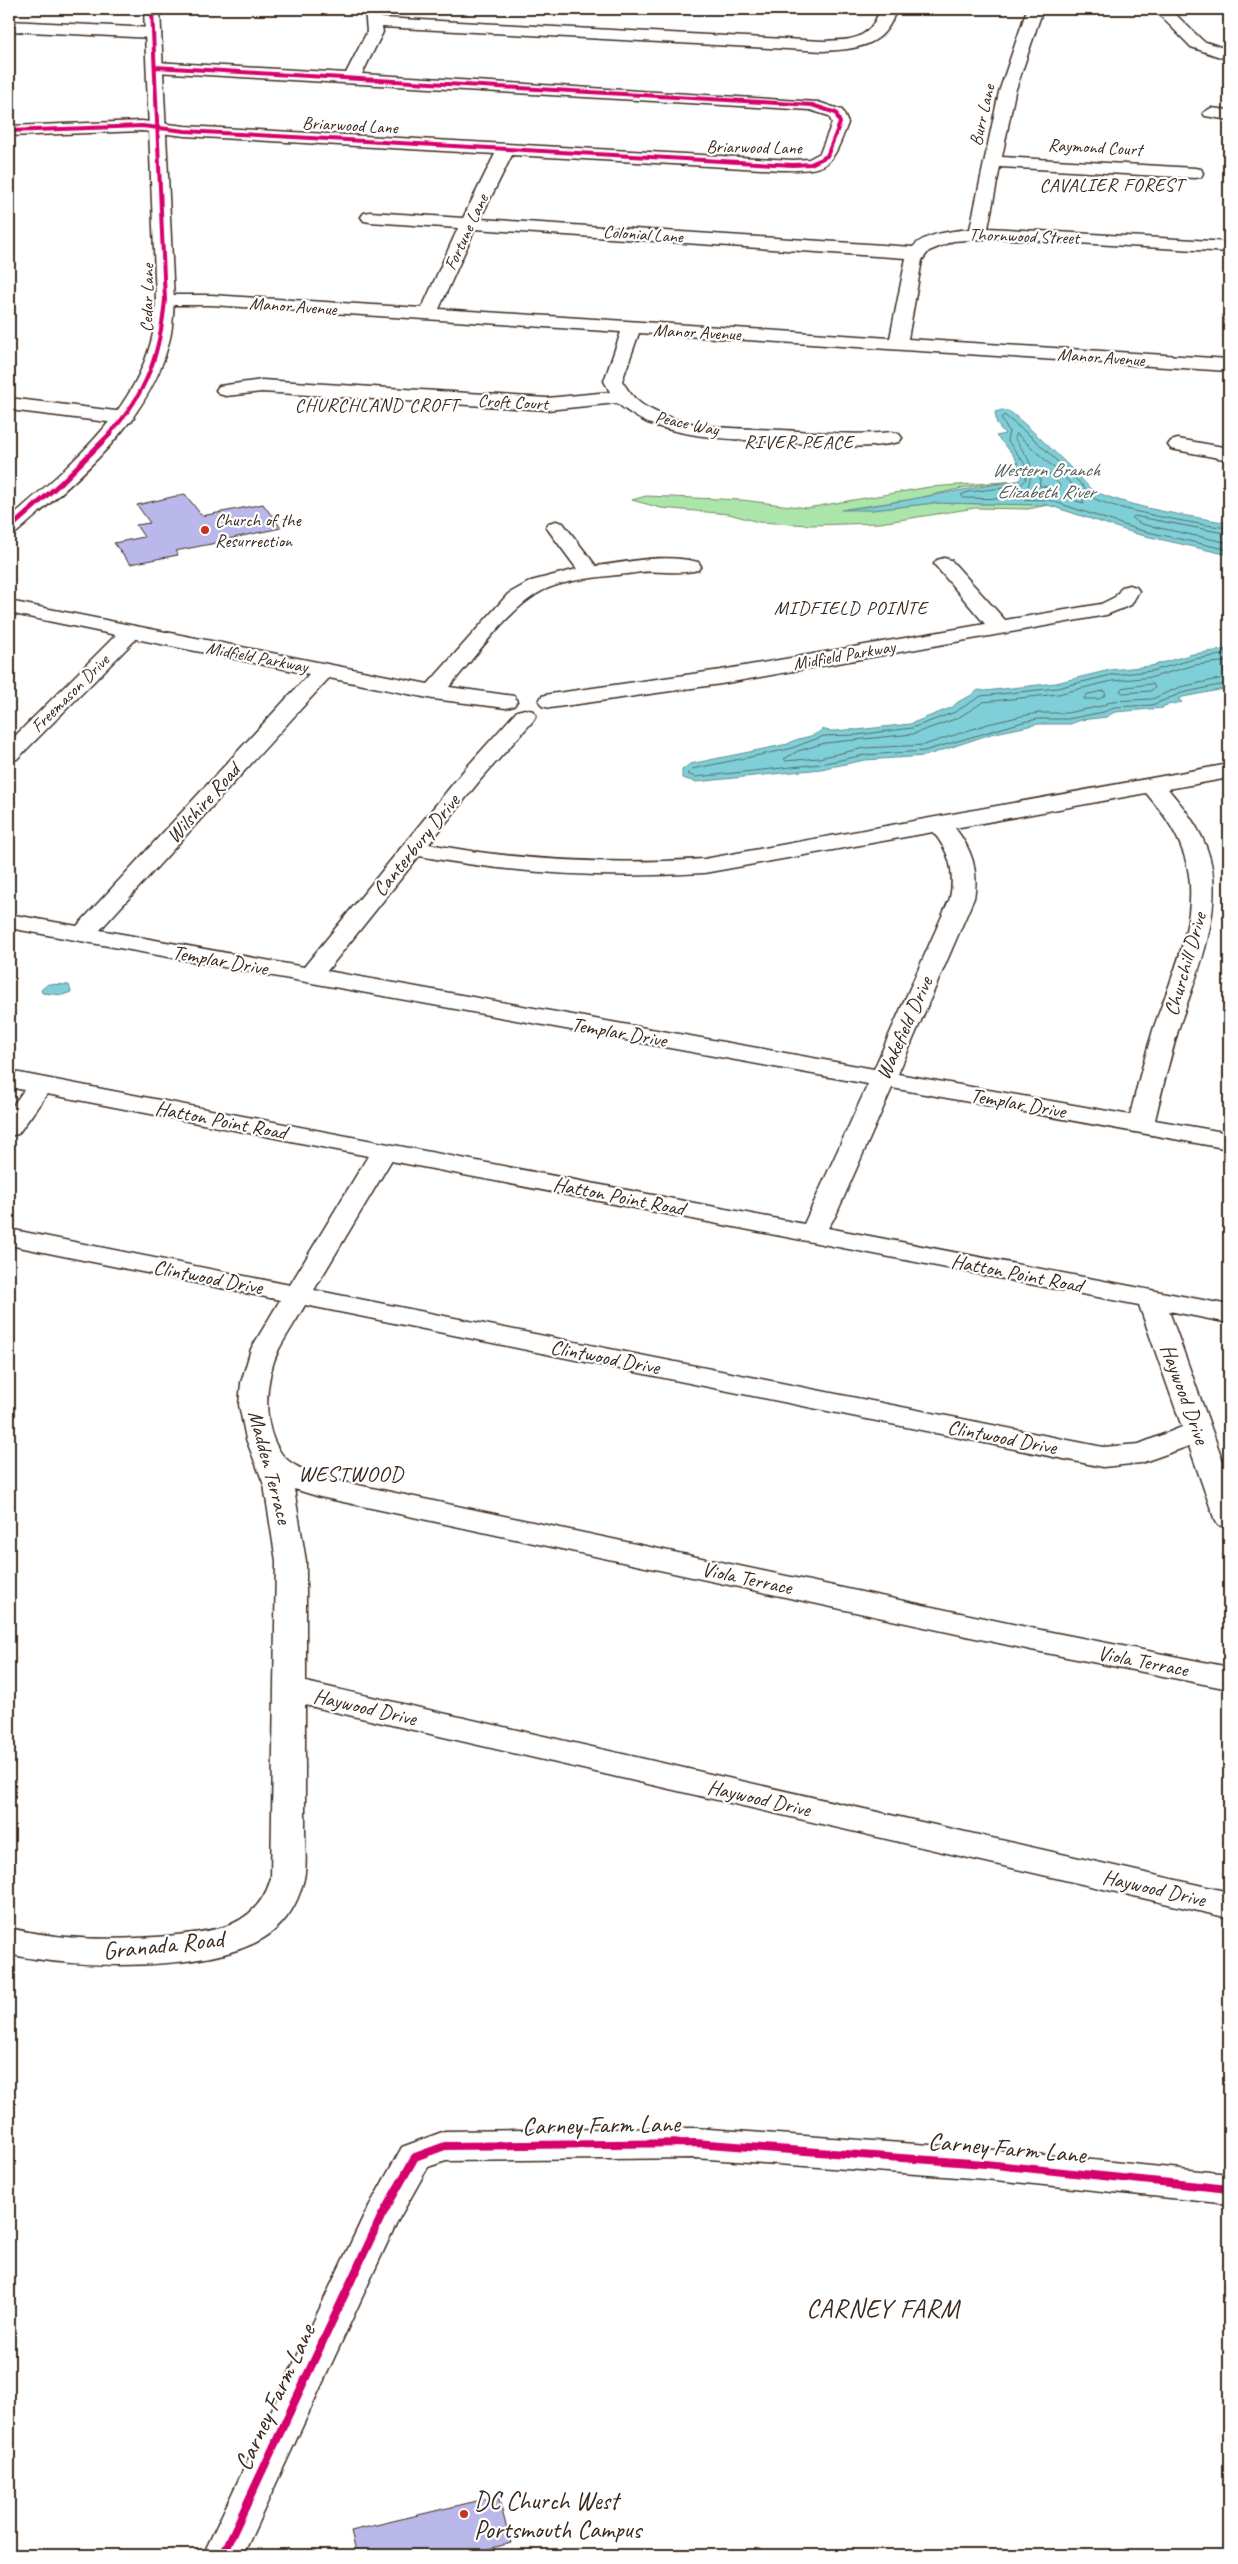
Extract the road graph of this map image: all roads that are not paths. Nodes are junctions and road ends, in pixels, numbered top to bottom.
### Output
1 (152, 9) edge
2 (888, 9) edge
3 (1035, 9) edge
4 (1162, 9) edge
5 (374, 15) edge
6 (9, 26) edge
7 (153, 33) junction
8 (1229, 55) edge
9 (155, 67) junction
10 (352, 78) junction
11 (1211, 113) dead end
12 (1229, 115) edge
13 (158, 127) junction
14 (9, 131) edge
15 (9, 138) edge
16 (506, 150) junction
17 (992, 161) junction
18 (1195, 173) dead end
19 (370, 216) dead end
20 (470, 222) junction
21 (978, 232) junction
22 (1229, 247) edge
23 (917, 253) junction
24 (165, 300) junction
25 (428, 314) junction
26 (631, 328) junction
27 (898, 344) junction
28 (1229, 365) edge
29 (226, 390) dead end
30 (622, 398) junction
31 (9, 404) edge
32 (124, 418) junction
33 (892, 438) dead end
34 (1178, 445) dead end
35 (1229, 454) edge
36 (556, 527) dead end
37 (9, 529) edge
38 (944, 564) dead end
39 (691, 566) dead end
40 (590, 574) junction
41 (1129, 591) dead end
42 (9, 608) edge
43 (1000, 628) junction
44 (131, 632) junction
45 (324, 670) junction
46 (433, 692) junction
47 (506, 701) junction
48 (550, 701) junction
49 (525, 716) junction
50 (9, 754) edge
51 (1229, 771) edge
52 (1152, 785) junction
53 (939, 824) junction
54 (413, 848) junction
55 (9, 921) edge
56 (82, 935) junction
57 (310, 976) junction
58 (9, 1079) edge
59 (882, 1079) junction
60 (41, 1086) junction
61 (1141, 1125) junction
62 (9, 1128) edge
63 (1229, 1141) edge
64 (384, 1151) junction
65 (811, 1233) junction
66 (9, 1237) edge
67 (297, 1295) junction
68 (1150, 1298) junction
69 (1229, 1314) edge
70 (1199, 1430) junction
71 (271, 1461) junction
72 (1229, 1518) edge
73 (1229, 1678) edge
74 (290, 1690) junction
75 (288, 1878) joint
76 (1229, 1905) edge
77 (9, 1941) edge
78 (1229, 2189) edge
79 (224, 2555) edge

1 - 7 street, Cedar Lane
2 - 5 street
3 - 17 street, Burr Lane
4 - 8 street
5 - 10 street
6 - 7 street
7 - 9 street, Cedar Lane
9 - 10 street, Briarwood Lane
9 - 13 street, Cedar Lane
10 - 16 street, Briarwood Lane
11 - 12 street
13 - 14 street, Briarwood Lane
13 - 15 street, Briarwood Lane
13 - 16 street, Briarwood Lane
13 - 24 street, Cedar Lane
16 - 20 street, Fortune Lane
17 - 18 street, Raymond Court
17 - 21 street, Burr Lane
19 - 20 street, Colonial Lane
20 - 23 street, Colonial Lane
20 - 25 street, Fortune Lane
21 - 22 street, Thornwood Street
21 - 23 street, Thornwood Street
23 - 27 street
24 - 25 street, Manor Avenue
24 - 32 street, Cedar Lane
25 - 26 street, Manor Avenue
26 - 27 street, Manor Avenue
26 - 30 street
27 - 28 street, Manor Avenue
29 - 30 street, Croft Court
30 - 33 street, Peace Way
31 - 32 street
32 - 37 street, Cedar Lane
34 - 35 street
36 - 40 street
38 - 43 street
39 - 40 street
40 - 46 street
41 - 43 street, Midfield Parkway
42 - 44 street, Midfield Parkway
43 - 48 street, Midfield Parkway
44 - 45 street, Midfield Parkway
44 - 50 street, Freemason Drive
45 - 46 street, Midfield Parkway
45 - 56 street, Wilshire Road
46 - 47 street, Midfield Parkway
47 - 48 street
47 - 49 street
48 - 49 street
49 - 54 street, Canterbury Drive
51 - 52 street
52 - 53 street
52 - 61 street, Churchill Drive
53 - 54 street
53 - 59 street, Wakefield Drive
54 - 57 street, Canterbury Drive
55 - 56 street, Templar Drive
56 - 57 street, Templar Drive
57 - 59 street, Templar Drive
58 - 60 street, Hatton Point Road
59 - 61 street, Templar Drive
59 - 65 street, Wakefield Drive
60 - 62 street
60 - 64 street, Hatton Point Road
61 - 63 street, Templar Drive
64 - 65 street, Hatton Point Road
64 - 67 street, Madden Terrace
65 - 68 street, Hatton Point Road
66 - 67 street, Clintwood Drive
67 - 70 street, Clintwood Drive
67 - 71 street, Madden Terrace
68 - 69 street, Hatton Point Road
68 - 70 street, Haywood Drive
70 - 72 street, Haywood Drive
71 - 73 street, Viola Terrace
71 - 74 street, Madden Terrace
74 - 75 street, Madden Terrace
74 - 76 street, Haywood Drive
75 - 77 street, Granada Road
78 - 79 street, Carney Farm Lane

